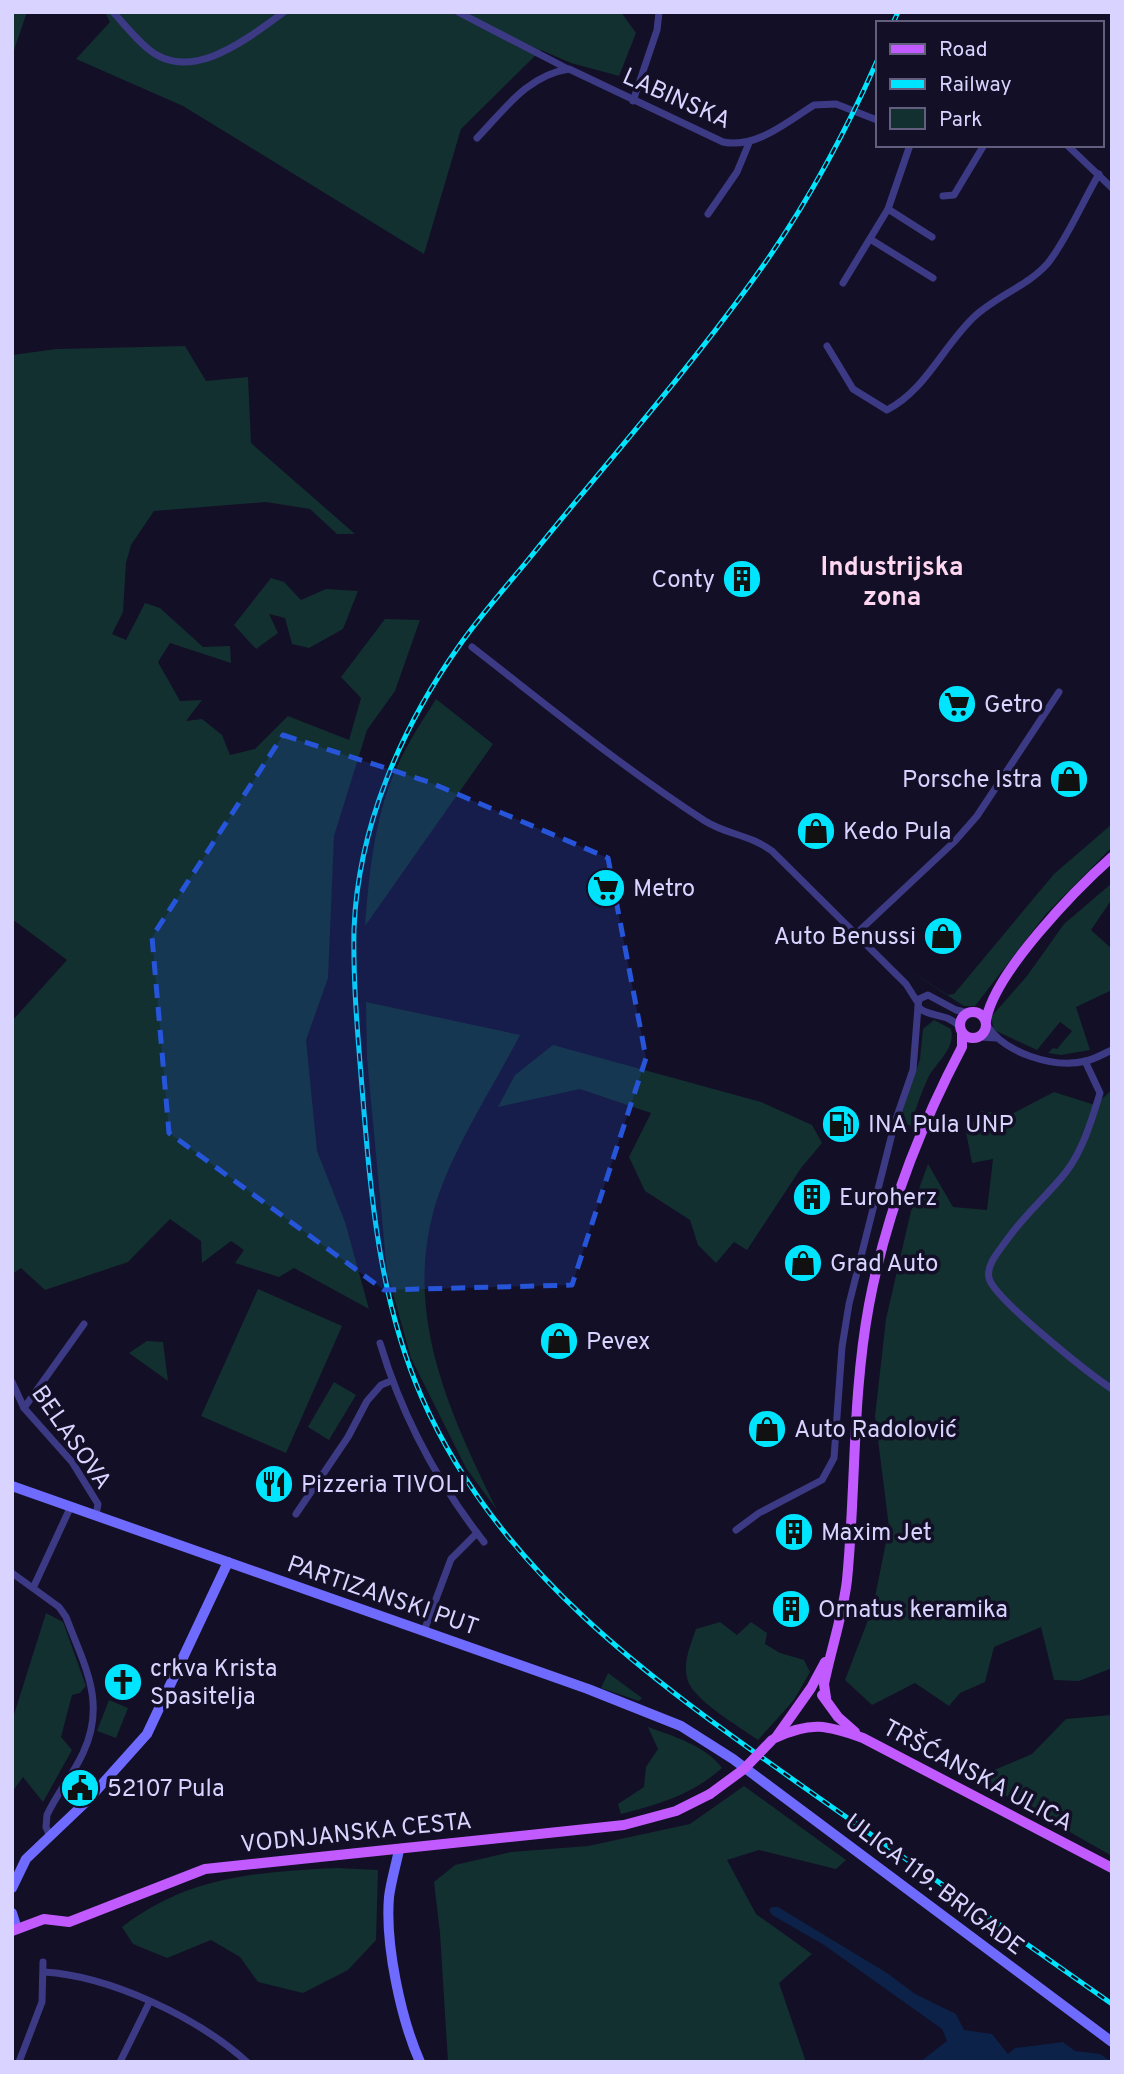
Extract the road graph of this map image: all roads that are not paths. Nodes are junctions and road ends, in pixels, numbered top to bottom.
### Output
1 (113, 12) edge
2 (284, 12) edge
3 (457, 12) edge
4 (659, 12) edge
5 (569, 69) junction
6 (633, 102) junction
7 (876, 120) edge
8 (477, 138) dead end
9 (749, 143) junction
10 (910, 147) edge
11 (983, 147) edge
12 (1069, 147) edge
13 (1099, 174) junction
14 (1112, 188) edge
15 (943, 196) dead end
16 (888, 209) junction
17 (708, 214) dead end
18 (932, 237) dead end
19 (870, 239) junction
20 (933, 278) dead end
21 (843, 283) dead end
22 (827, 346) dead end
23 (472, 647) dead end
24 (1059, 692) dead end
25 (1112, 857) edge
26 (857, 933) junction
27 (906, 984) junction
28 (1001, 985) junction
29 (928, 995) junction
30 (918, 1005) junction
31 (971, 1012) junction
32 (927, 1013) junction
33 (987, 1023) junction
34 (918, 1029) junction
35 (961, 1030) junction
36 (978, 1038) junction
37 (996, 1038) junction
38 (961, 1047) junction
39 (1112, 1050) edge
40 (1085, 1061) junction
41 (84, 1324) dead end
42 (380, 1343) dead end
43 (391, 1381) junction
44 (12, 1382) edge
45 (1112, 1389) edge
46 (24, 1408) junction
47 (12, 1486) edge
48 (71, 1506) junction
49 (296, 1514) dead end
50 (96, 1515) junction
51 (736, 1530) dead end
52 (477, 1533) junction
53 (484, 1542) dead end
54 (228, 1562) junction
55 (12, 1573) edge
56 (34, 1586) junction
57 (424, 1631) junction
58 (832, 1646) junction
59 (826, 1698) junction
60 (802, 1700) junction
61 (831, 1709) junction
62 (814, 1725) junction
63 (863, 1738) junction
64 (774, 1739) junction
65 (733, 1759) joint
66 (49, 1834) junction
67 (399, 1850) junction
68 (1112, 1868) edge
69 (12, 1888) edge
70 (12, 1913) edge
71 (14, 1930) edge
72 (43, 1962) dead end
73 (44, 1972) junction
74 (149, 2003) junction
75 (1112, 2042) edge
76 (19, 2062) edge
77 (120, 2062) edge
78 (247, 2062) edge
79 (420, 2062) edge

1 - 2 street
3 - 5 street, LABINSKA
4 - 6 street
5 - 6 street, LABINSKA
5 - 8 street
6 - 9 street, LABINSKA
7 - 9 street, LABINSKA
9 - 17 street
10 - 16 street
11 - 15 street
12 - 13 street
13 - 14 street
13 - 22 street
16 - 18 street
16 - 19 street
19 - 20 street
19 - 21 street
23 - 26 street
24 - 26 street
25 - 28 main road
26 - 27 street
27 - 29 street
27 - 30 street
28 - 31 main road
28 - 33 main road
29 - 30 street
29 - 31 street
30 - 32 street
30 - 34 street
31 - 33 main road
31 - 35 main road
32 - 34 street
32 - 35 street
33 - 36 main road
33 - 37 street
34 - 51 street
35 - 36 main road
35 - 38 main road
36 - 37 street
36 - 38 main road
37 - 40 street
38 - 58 main road
39 - 40 street
40 - 45 street
41 - 46 street
42 - 43 street
43 - 49 street
43 - 52 street
44 - 46 street, BELASOVA
46 - 50 street, BELASOVA
47 - 48 main road, PARTIZANSKI PUT
48 - 50 main road, PARTIZANSKI PUT
48 - 56 street
50 - 54 main road, PARTIZANSKI PUT
52 - 53 street
52 - 57 street
54 - 57 main road, PARTIZANSKI PUT
54 - 66 main road
55 - 56 street
56 - 66 street
57 - 65 main road, PARTIZANSKI PUT
58 - 59 main road
58 - 60 main road
59 - 60 main road
59 - 61 main road
60 - 62 main road
60 - 64 main road
61 - 62 main road
61 - 63 main road
62 - 63 main road
62 - 64 main road
63 - 68 main road, TRŠĆANSKA ULICA
64 - 67 main road, VODNJANSKA CESTA, bridge
65 - 75 main road, ULICA 119. BRIGADE
66 - 69 main road
67 - 71 main road, VODNJANSKA CESTA
67 - 79 main road
70 - 71 main road
72 - 73 street
73 - 74 street
73 - 76 street
74 - 77 street
74 - 78 street

